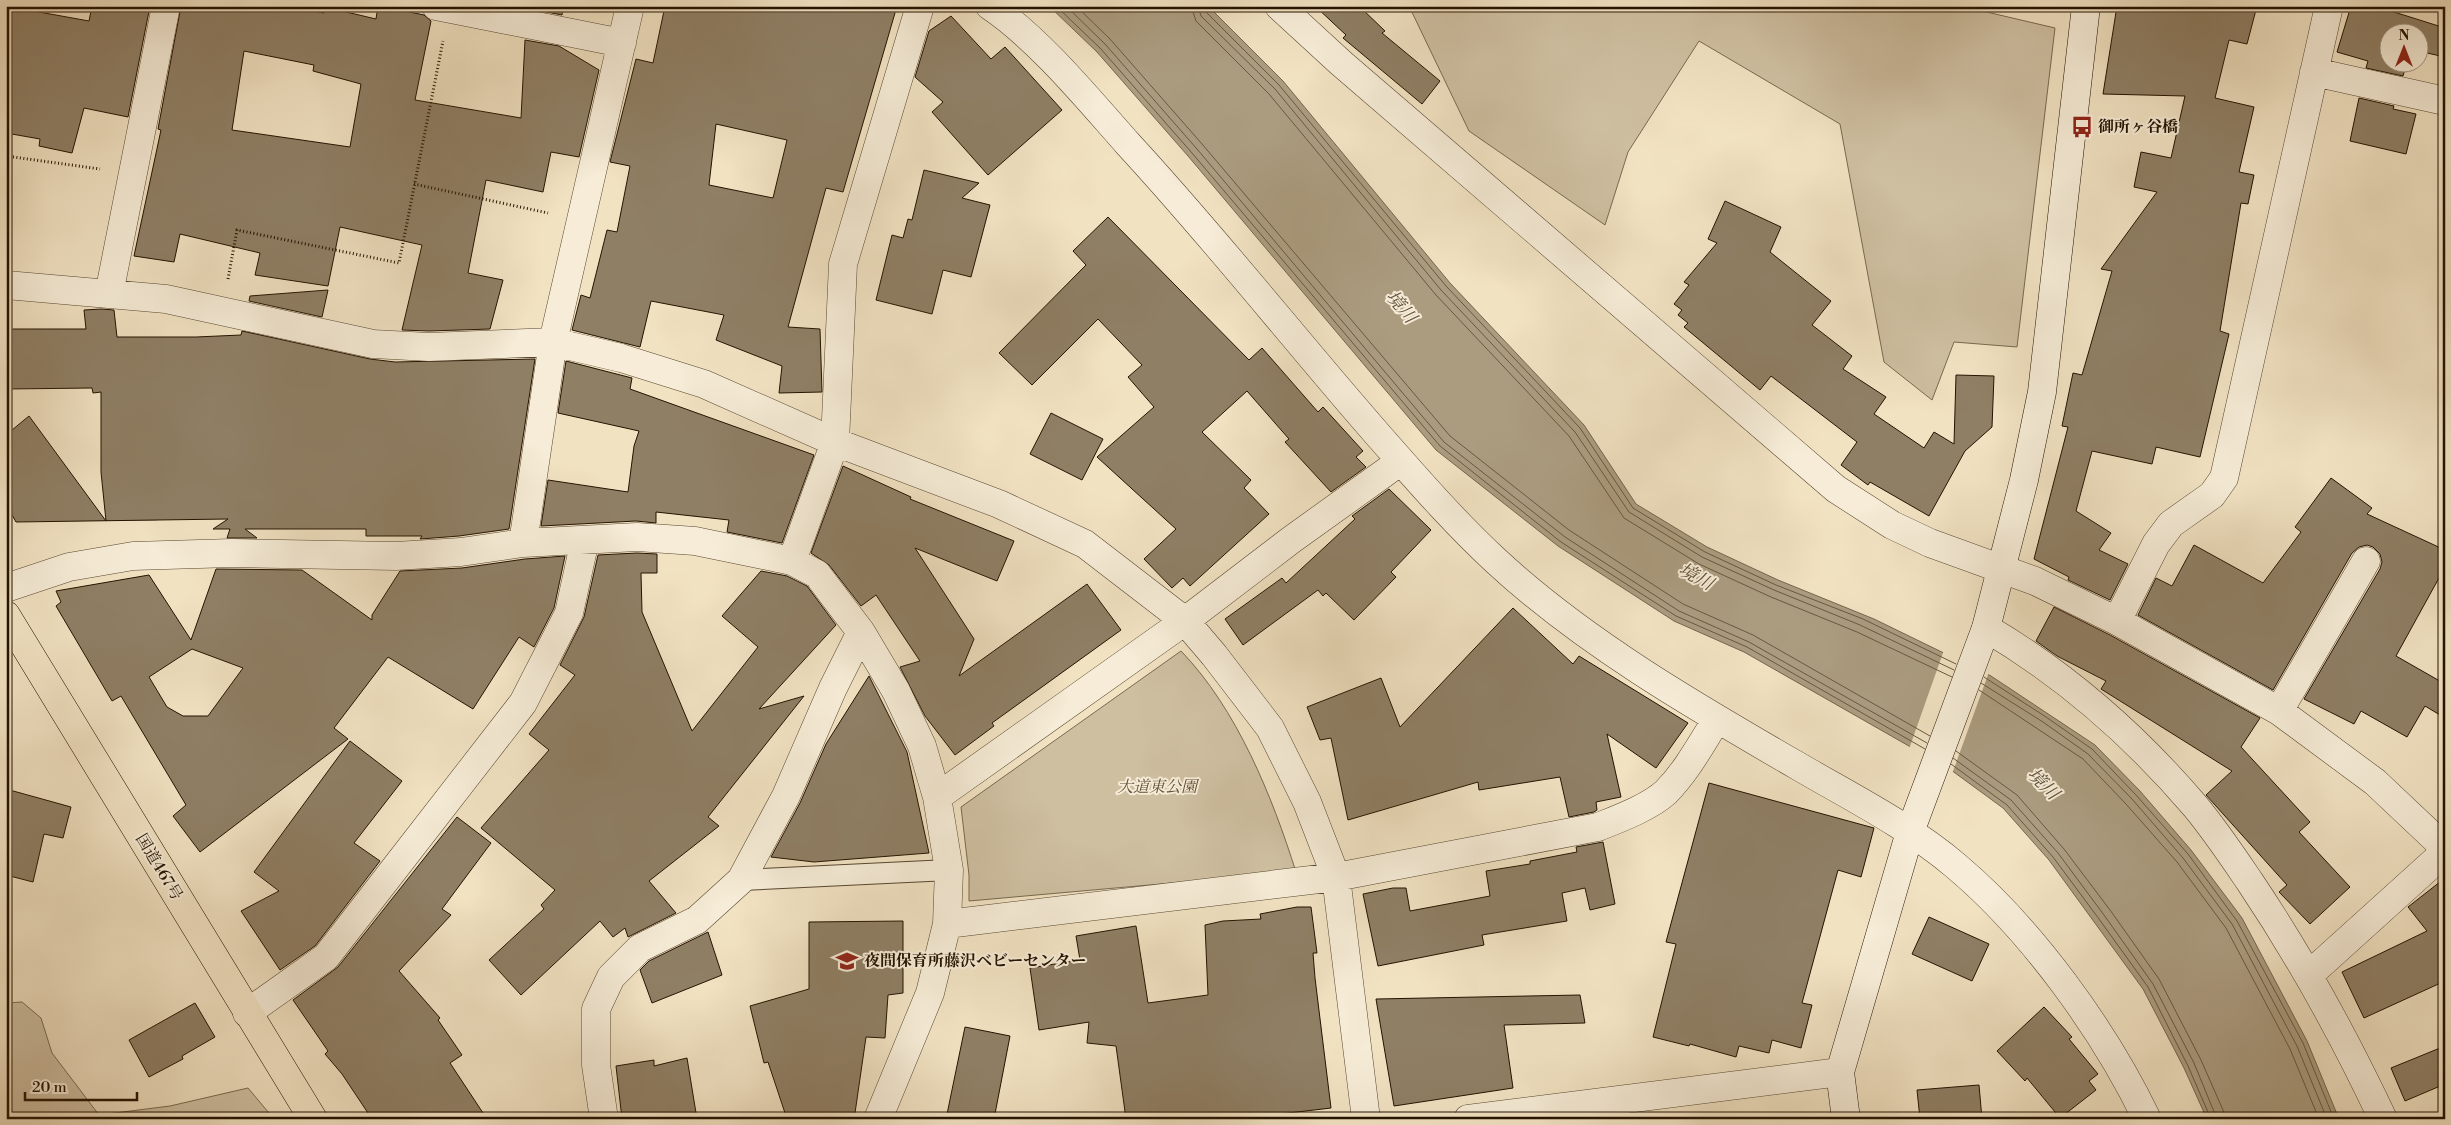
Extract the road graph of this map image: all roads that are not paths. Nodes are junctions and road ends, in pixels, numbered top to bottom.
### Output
1 (166, 6) edge
2 (630, 6) edge
3 (920, 6) edge
4 (990, 6) edge
5 (1279, 6) edge
6 (2086, 6) edge
7 (2329, 6) edge
8 (443, 8) edge
9 (622, 42) junction
10 (2314, 72) junction
11 (2445, 101) edge
12 (6, 285) edge
13 (109, 294) junction
14 (553, 342) junction
15 (835, 442) junction
16 (1401, 461) junction
17 (584, 540) junction
18 (523, 543) junction
19 (792, 561) junction
20 (2366, 561) dead end
21 (2000, 568) junction
22 (6, 588) edge
23 (6, 614) edge
24 (1185, 621) junction
25 (2117, 621) junction
26 (861, 632) junction
27 (1983, 635) junction
28 (2279, 711) junction
29 (1717, 719) junction
30 (937, 797) junction
31 (1914, 822) junction
32 (2445, 848) edge
33 (2445, 852) edge
34 (949, 870) junction
35 (1336, 877) junction
36 (741, 880) junction
37 (947, 924) junction
38 (2310, 974) junction
39 (247, 1014) junction
40 (1840, 1072) junction
41 (313, 1119) edge
42 (604, 1119) edge
43 (878, 1119) edge
44 (1366, 1119) edge
45 (1468, 1119) edge
46 (1846, 1119) edge
47 (2147, 1119) edge
48 (2383, 1119) edge

1 - 13 street
2 - 9 street
3 - 15 street
4 - 16 street
5 - 21 street
6 - 21 street
7 - 10 street
8 - 9 street
9 - 14 street
10 - 11 street
10 - 25 street
12 - 13 street
13 - 14 street
14 - 15 street
14 - 18 street
15 - 19 street
15 - 24 street
16 - 24 street
16 - 29 street
17 - 18 street
17 - 19 street
17 - 39 street
18 - 22 street
19 - 26 street
20 - 28 street
21 - 25 street
21 - 27 street
23 - 39 highway, 国道467号
24 - 30 street
24 - 35 street
25 - 28 street
26 - 30 street
26 - 36 street
27 - 31 street
27 - 38 street
28 - 32 street
29 - 31 street
29 - 35 street
30 - 34 street
31 - 40 street
31 - 47 street
33 - 38 street
34 - 36 lane
34 - 37 street
35 - 37 street
35 - 44 street
36 - 42 street
37 - 43 street
38 - 48 street
39 - 41 highway, 国道467号
40 - 45 street
40 - 46 street

